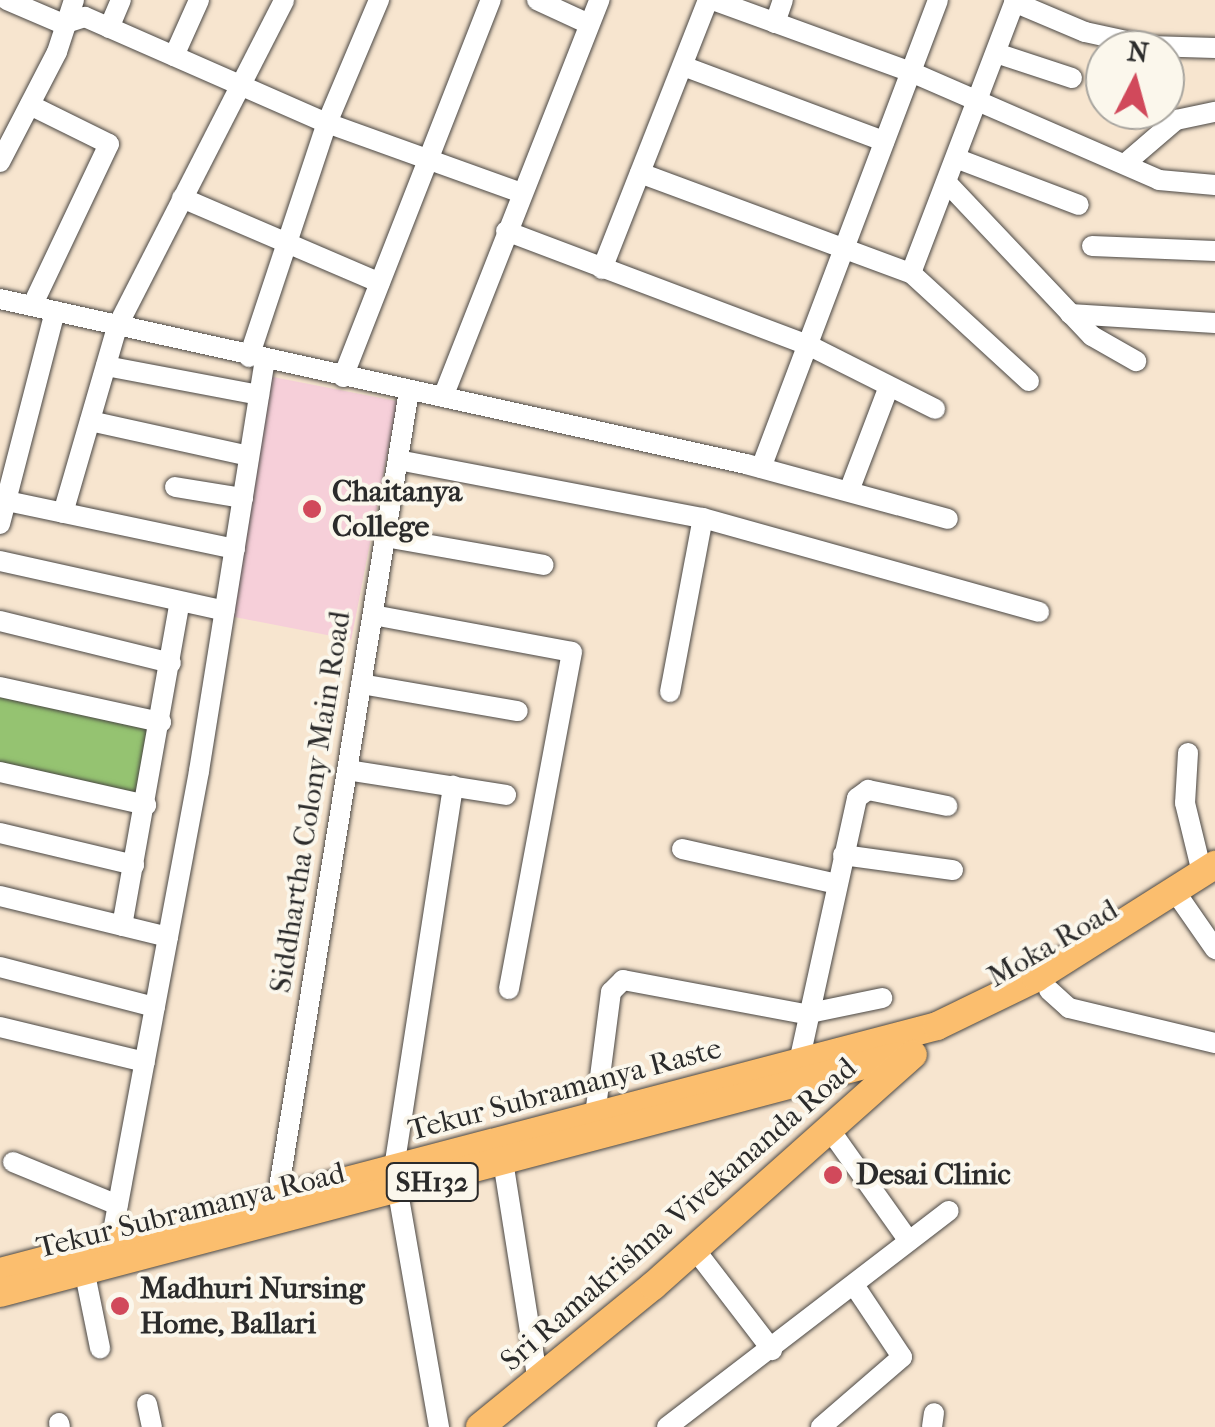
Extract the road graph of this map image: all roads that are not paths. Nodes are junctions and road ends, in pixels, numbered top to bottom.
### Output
1 (7, 0) edge
2 (74, 0) edge
3 (122, 0) edge
4 (199, 0) edge
5 (284, 0) edge
6 (378, 0) edge
7 (491, 0) edge
8 (537, 0) edge
9 (599, 0) edge
10 (710, 0) edge
11 (783, 0) edge
12 (938, 0) edge
13 (1014, 1) edge
14 (775, 22) junction
15 (63, 24) junction
16 (589, 24) junction
17 (109, 28) junction
18 (1215, 48) edge
19 (996, 53) junction
20 (174, 56) junction
21 (682, 66) junction
22 (911, 72) junction
23 (1072, 78) dead end
24 (240, 85) junction
25 (979, 100) junction
26 (30, 105) junction
27 (1215, 112) edge
28 (328, 123) junction
29 (884, 141) junction
30 (958, 159) junction
31 (426, 161) junction
32 (0, 162) edge
33 (1127, 162) junction
34 (640, 173) junction
35 (949, 185) junction
36 (1215, 185) edge
37 (521, 193) junction
38 (182, 198) junction
39 (1079, 205) dead end
40 (506, 231) junction
41 (284, 246) junction
42 (1092, 246) dead end
43 (844, 249) junction
44 (1215, 251) edge
45 (602, 269) junction
46 (911, 273) junction
47 (380, 282) junction
48 (0, 299) edge
49 (32, 306) junction
50 (54, 311) junction
51 (1070, 314) junction
52 (1215, 323) edge
53 (117, 327) junction
54 (810, 346) junction
55 (257, 358) junction
56 (1136, 361) dead end
57 (106, 366) junction
58 (343, 376) junction
59 (1029, 381) dead end
60 (890, 386) junction
61 (409, 391) junction
62 (259, 396) junction
63 (442, 398) junction
64 (935, 409) dead end
65 (90, 421) junction
66 (250, 456) junction
67 (398, 460) junction
68 (762, 468) junction
69 (175, 487) dead end
70 (849, 491) junction
71 (243, 498) junction
72 (7, 502) junction
73 (63, 513) junction
74 (703, 518) junction
75 (948, 519) dead end
76 (0, 524) edge
77 (385, 537) junction
78 (235, 549) junction
79 (0, 561) edge
80 (544, 565) dead end
81 (180, 602) junction
82 (225, 611) junction
83 (1039, 612) dead end
84 (372, 614) junction
85 (0, 621) edge
86 (171, 663) junction
87 (361, 684) junction
88 (0, 687) edge
89 (670, 692) dead end
90 (518, 710) dead end
91 (162, 722) junction
92 (1188, 753) dead end
93 (347, 770) junction
94 (0, 772) edge
95 (453, 786) junction
96 (506, 794) dead end
97 (146, 805) junction
98 (946, 806) dead end
99 (0, 833) edge
100 (682, 850) dead end
101 (843, 855) junction
102 (134, 864) junction
103 (952, 870) dead end
104 (1211, 874) edge
105 (837, 884) junction
106 (0, 896) edge
107 (1179, 897) junction
108 (122, 926) junction
109 (168, 938) junction
110 (1215, 950) edge
111 (0, 969) edge
112 (509, 988) dead end
113 (1049, 990) junction
114 (882, 998) dead end
115 (155, 1008) junction
116 (806, 1014) junction
117 (937, 1026) junction
118 (0, 1027) edge
119 (1215, 1043) edge
120 (918, 1050) junction
121 (859, 1057) junction
122 (145, 1062) junction
123 (800, 1062) junction
124 (595, 1114) junction
125 (830, 1130) junction
126 (503, 1161) junction
127 (13, 1162) dead end
128 (395, 1180) junction
129 (118, 1204) junction
130 (949, 1211) dead end
131 (274, 1213) junction
132 (909, 1241) junction
133 (110, 1247) junction
134 (693, 1247) junction
135 (0, 1272) edge
136 (85, 1274) junction
137 (854, 1285) junction
138 (0, 1292) edge
139 (100, 1348) dead end
140 (772, 1350) junction
141 (538, 1382) junction
142 (147, 1404) dead end
143 (152, 1427) edge
144 (439, 1427) edge
145 (480, 1427) edge
146 (667, 1427) edge
147 (821, 1427) edge

1 - 15 street
2 - 15 street
3 - 17 street
4 - 20 street
5 - 24 street
6 - 28 street
7 - 31 street
8 - 16 street
9 - 16 street
10 - 14 street
10 - 21 street
11 - 14 street
12 - 22 street
13 - 18 street
13 - 19 street
14 - 22 street
15 - 17 street
15 - 26 street
16 - 37 street
17 - 20 street
19 - 23 street
19 - 25 street
20 - 24 street
21 - 29 street
21 - 34 street
22 - 25 street
22 - 29 street
24 - 28 street
24 - 38 street
25 - 30 street
25 - 33 street
26 - 32 street
26 - 49 street
27 - 33 street
28 - 31 street
28 - 41 street
29 - 43 street
30 - 35 street
30 - 39 street
31 - 37 street
31 - 47 street
33 - 36 street
34 - 43 street
34 - 45 street
35 - 46 street
35 - 51 street
37 - 40 street
38 - 41 street
38 - 53 street
40 - 45 street
40 - 63 street
41 - 47 street
41 - 55 street
42 - 44 street
43 - 46 street
43 - 54 street
45 - 54 street
46 - 59 street
47 - 58 street
48 - 49 street
49 - 50 street
50 - 53 street
50 - 72 street
51 - 52 street
51 - 56 street
53 - 55 street
53 - 57 street
54 - 60 street
54 - 68 street
55 - 58 street
55 - 62 street
57 - 62 street
57 - 65 street
58 - 61 street
60 - 64 street
60 - 70 street
61 - 63 street
61 - 67 street, Siddhartha Colony Main Road
62 - 66 street
63 - 68 street
65 - 66 street
65 - 73 street
66 - 71 street
67 - 74 street
67 - 77 street, Siddhartha Colony Main Road
68 - 70 street
69 - 71 street
70 - 75 street
71 - 78 street
72 - 73 street
72 - 76 street
73 - 78 street
74 - 83 street
74 - 89 street
77 - 80 street
77 - 84 street, Siddhartha Colony Main Road
78 - 82 street
79 - 81 street
81 - 82 street
81 - 86 street
82 - 109 street
84 - 87 street, Siddhartha Colony Main Road
84 - 112 street
85 - 86 street
86 - 91 street
87 - 90 street
87 - 93 street, Siddhartha Colony Main Road
88 - 91 street
91 - 97 street
92 - 104 street
93 - 95 street
93 - 131 street, Siddhartha Colony Main Road
94 - 97 street
95 - 96 street
95 - 128 street
97 - 102 street
98 - 101 street
99 - 102 street
100 - 105 street
101 - 103 street
101 - 105 street
102 - 108 street
104 - 107 main road, Moka Road / SH132
105 - 116 street
106 - 108 street
107 - 110 street
107 - 113 main road, Moka Road / SH132
107 - 117 main road, Moka Road / SH132
108 - 109 street
109 - 115 street
111 - 115 street
113 - 119 street
113 - 120 main road, Moka Road / SH132
114 - 116 street
115 - 122 street
116 - 123 street
116 - 124 street
117 - 120 main road
117 - 121 main road, SH132
118 - 122 street
120 - 121 main road, SH132
120 - 125 main road, Sri Ramakrishna Vivekananda Road
121 - 123 main road, Tekur Subramanya Raste / SH132
121 - 126 main road, Tekur Subramanya Road / SH132
122 - 129 street
123 - 124 main road, Tekur Subramanya Raste / SH132
124 - 128 main road, Tekur Subramanya Raste / SH132
125 - 132 street
125 - 134 main road, Sri Ramakrishna Vivekananda Road
126 - 128 main road, Tekur Subramanya Road / SH132
126 - 141 street
127 - 129 street
128 - 131 main road, Tekur Subramanya Road / SH132
128 - 144 street
129 - 133 street
130 - 132 street
131 - 133 main road, SH132
131 - 136 main road, Tekur Subramanya Road / SH132
132 - 137 street
133 - 135 main road, SH132
134 - 140 street
134 - 141 main road, Sri Ramakrishna Vivekananda Road
136 - 138 main road, Tekur Subramanya Road / SH132
136 - 139 street
137 - 140 street
137 - 147 street
140 - 146 street
141 - 145 main road, Sri Ramakrishna Vivekananda Road
142 - 143 street

